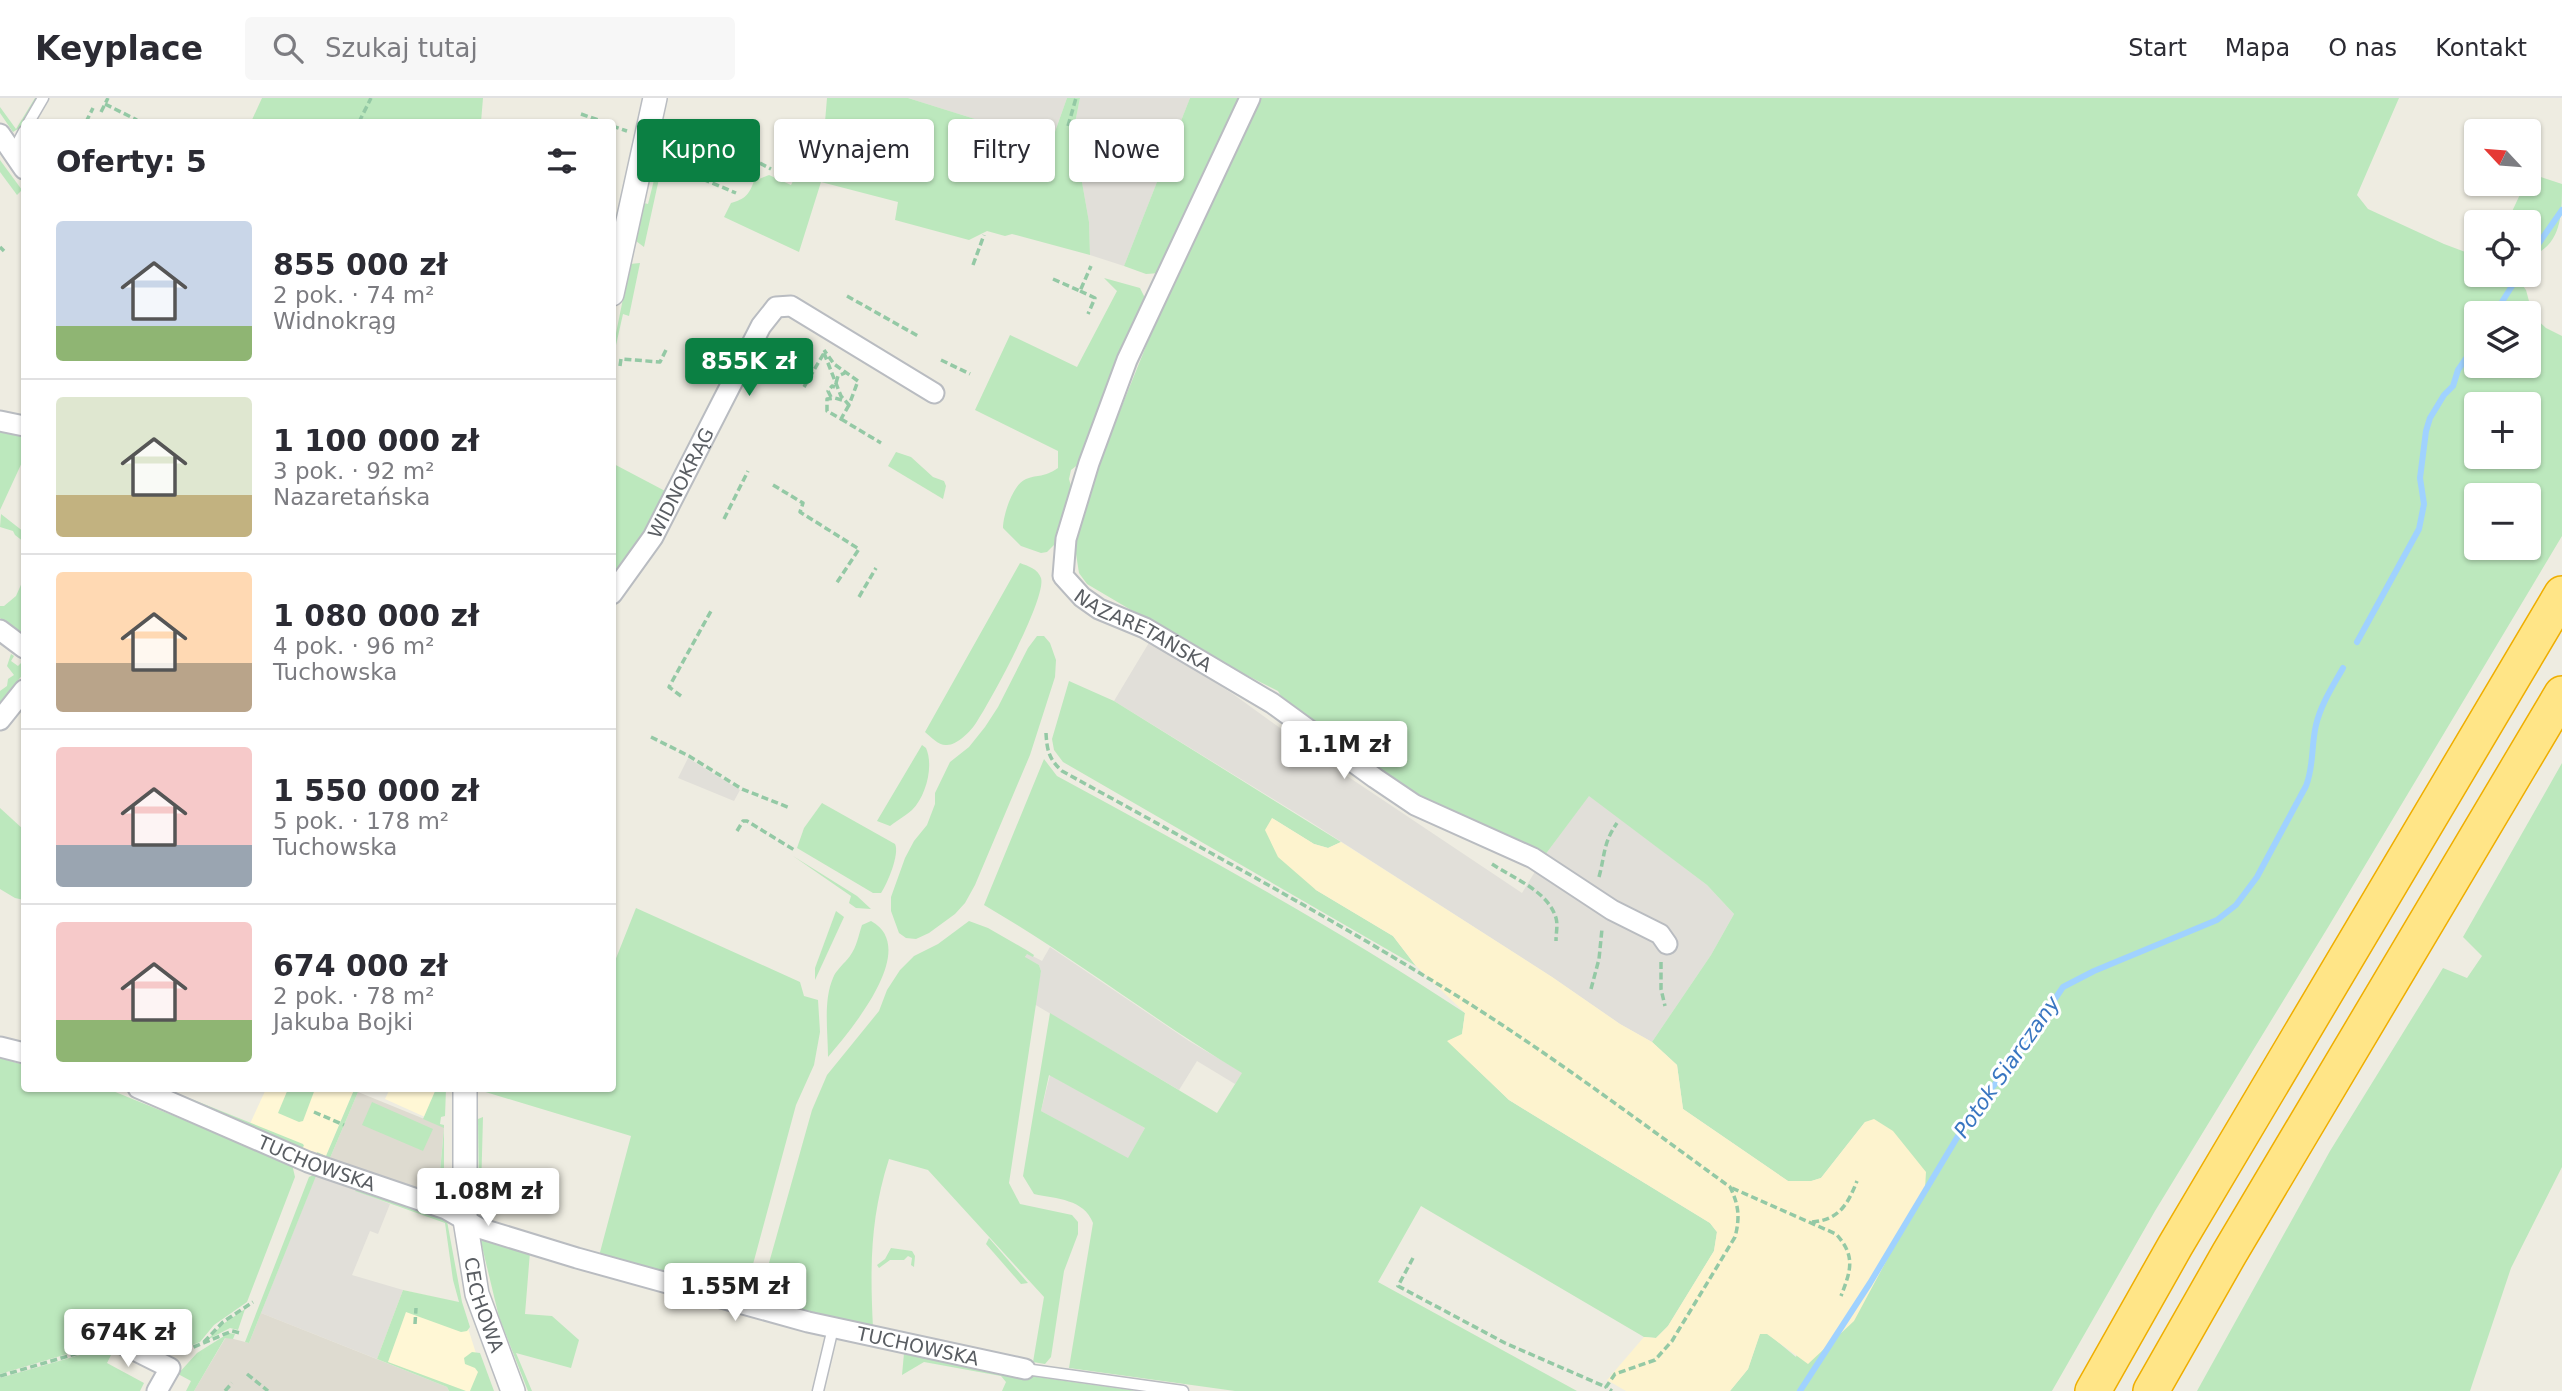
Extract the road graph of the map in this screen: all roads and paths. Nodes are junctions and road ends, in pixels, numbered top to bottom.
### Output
1 (43, 98) edge
2 (108, 98) edge
3 (371, 98) edge
4 (655, 98) edge
5 (1076, 98) edge
6 (1250, 98) edge
7 (105, 104) junction
8 (93, 108) dead end
9 (101, 112) dead end
10 (581, 114) dead end
11 (31, 119) edge
12 (88, 119) edge
13 (135, 119) edge
14 (360, 119) edge
15 (595, 119) edge
16 (1068, 126) dead end
17 (616, 127) edge
18 (630, 132) dead end
19 (0, 134) edge
20 (21, 137) edge
21 (13, 152) junction
22 (760, 163) edge
23 (21, 164) edge
24 (771, 169) dead end
25 (709, 182) edge
26 (736, 193) dead end
27 (984, 235) dead end
28 (973, 265) dead end
29 (1091, 266) dead end
30 (616, 276) edge
31 (1053, 279) dead end
32 (1080, 291) junction
33 (847, 296) dead end
34 (1088, 314) dead end
35 (918, 336) dead end
36 (667, 348) dead end
37 (824, 354) junction
38 (942, 360) dead end
39 (620, 366) dead end
40 (845, 373) junction
41 (970, 374) dead end
42 (836, 386) junction
43 (804, 387) dead end
44 (934, 393) dead end
45 (832, 398) junction
46 (844, 401) junction
47 (849, 405) junction
48 (841, 419) junction
49 (0, 421) edge
50 (21, 425) edge
51 (881, 443) dead end
52 (748, 471) dead end
53 (772, 485) dead end
54 (723, 519) dead end
55 (876, 568) dead end
56 (836, 584) dead end
57 (616, 588) edge
58 (2562, 594) edge
59 (859, 597) dead end
60 (711, 611) dead end
61 (0, 630) edge
62 (21, 646) edge
63 (21, 694) edge
64 (2562, 694) edge
65 (681, 696) dead end
66 (0, 720) edge
67 (1046, 733) dead end
68 (651, 737) dead end
69 (790, 808) dead end
70 (1617, 823) dead end
71 (737, 831) dead end
72 (1480, 834) junction
73 (796, 851) dead end
74 (1572, 884) junction
75 (1599, 920) dead end
76 (1556, 940) dead end
77 (1667, 944) joint
78 (1591, 989) dead end
79 (1665, 1006) dead end
80 (0, 1047) edge
81 (21, 1053) edge
82 (147, 1092) edge
83 (465, 1092) edge
84 (314, 1112) dead end
85 (344, 1125) dead end
86 (1857, 1181) dead end
87 (1730, 1187) junction
88 (465, 1220) junction
89 (1810, 1222) junction
90 (1413, 1258) dead end
91 (1841, 1296) dead end
92 (253, 1302) dead end
93 (416, 1308) dead end
94 (415, 1324) dead end
95 (833, 1328) junction
96 (240, 1333) dead end
97 (118, 1342) joint
98 (203, 1343) junction
99 (170, 1368) junction
100 (1025, 1369) joint
101 (247, 1374) dead end
102 (0, 1376) edge
103 (232, 1383) dead end
104 (1606, 1387) junction
105 (157, 1391) edge
106 (225, 1391) edge
107 (268, 1391) edge
108 (513, 1391) edge
109 (818, 1391) edge
110 (1183, 1391) edge
111 (1612, 1391) edge
112 (2093, 1391) edge
113 (2151, 1391) edge

1 - 11 lane
2 - 7 path
3 - 14 path
4 - 30 street
5 - 16 path
6 - 72 street, NAZARETAŃSKA
7 - 9 path
7 - 13 path
8 - 12 path
10 - 15 path
17 - 18 path
19 - 21 street
20 - 21 lane
21 - 23 street
22 - 24 path
25 - 26 path
27 - 28 path
29 - 32 path
31 - 32 path
32 - 34 path
33 - 35 path
36 - 39 path
37 - 40 path
37 - 42 path
37 - 43 path
38 - 41 path
40 - 42 path
40 - 47 path
42 - 45 path
42 - 46 path
44 - 57 street, WIDNOKRĄG
45 - 46 path
45 - 48 path
46 - 47 path
47 - 48 path
48 - 51 path
49 - 50 street
52 - 54 path
53 - 56 path
55 - 59 path
58 - 112 highway
60 - 65 path
61 - 62 street
63 - 66 street
64 - 113 highway
67 - 87 path
68 - 69 path
70 - 74 path
71 - 73 path
72 - 74 street, NAZARETAŃSKA
72 - 76 path
74 - 77 street, NAZARETAŃSKA
75 - 78 path
77 - 79 path
80 - 81 street
82 - 88 street, TUCHOWSKA
83 - 88 street, CECHOWA
84 - 85 path
86 - 89 path
87 - 89 path
87 - 104 path
88 - 95 street, TUCHOWSKA
88 - 108 street, CECHOWA
89 - 91 path
90 - 104 path
92 - 98 path
93 - 94 path
95 - 100 street, TUCHOWSKA
95 - 109 lane
96 - 98 path
97 - 99 street
97 - 102 path
98 - 99 path
99 - 105 street
100 - 110 lane
101 - 107 path
103 - 106 path
104 - 111 path

